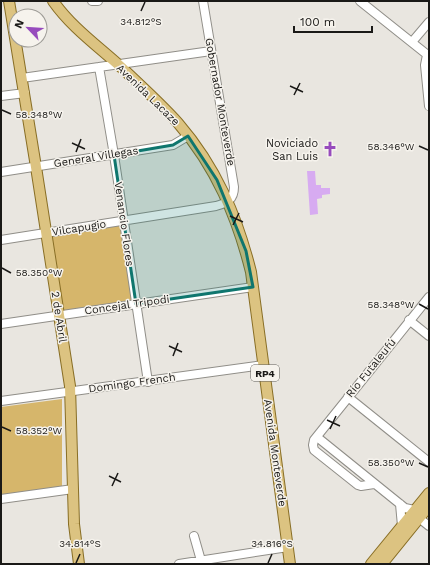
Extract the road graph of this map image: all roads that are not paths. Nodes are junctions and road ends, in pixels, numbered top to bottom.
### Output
1 (9, 1) edge
2 (53, 1) edge
3 (203, 1) edge
4 (360, 1) edge
5 (429, 22) edge
6 (412, 42) junction
7 (211, 51) junction
8 (428, 55) edge
9 (117, 64) junction
10 (99, 67) junction
11 (22, 78) junction
12 (25, 93) junction
13 (1, 96) edge
14 (429, 106) edge
15 (188, 136) junction
16 (114, 155) junction
17 (36, 167) junction
18 (1, 172) edge
19 (228, 202) junction
20 (124, 221) junction
21 (47, 233) junction
22 (1, 240) edge
23 (253, 287) junction
24 (429, 297) edge
25 (136, 304) junction
26 (59, 315) junction
27 (409, 320) junction
28 (1, 324) edge
29 (429, 336) edge
30 (263, 365) junction
31 (148, 382) junction
32 (71, 391) junction
33 (348, 397) junction
34 (1, 401) edge
35 (315, 439) junction
36 (429, 462) edge
37 (374, 484) junction
38 (73, 489) junction
39 (429, 494) edge
40 (1, 499) edge
41 (400, 504) junction
42 (429, 506) edge
43 (417, 514) junction
44 (402, 526) junction
45 (429, 526) edge
46 (194, 536) dead end
47 (288, 547) junction
48 (382, 560) edge
49 (201, 562) edge
50 (79, 564) edge
51 (179, 564) edge
52 (290, 564) edge
53 (371, 564) edge

1 - 11 main road, 2 de Abril
2 - 9 main road, Avenida Lacaze / RP4
3 - 7 street, Gobernador Monteverde
4 - 6 street
5 - 6 street
6 - 8 street
7 - 9 street
7 - 19 street, Gobernador Monteverde
8 - 14 street
9 - 10 street
9 - 15 main road, Avenida Lacaze / RP4
10 - 11 street
10 - 16 street, Venancio Flores
11 - 12 main road, 2 de Abril
12 - 13 street
12 - 17 main road, 2 de Abril
15 - 16 street, General Villegas
15 - 19 main road, Avenida Lacaze / RP4
16 - 17 street, General Villegas
16 - 20 street, Venancio Flores
17 - 18 street, General Villegas
17 - 21 main road, 2 de Abril
19 - 20 street, Vilcapugio
19 - 23 main road, Avenida Monteverde / RP4
20 - 21 street, Vilcapugio
20 - 25 street, Venancio Flores
21 - 22 street, Vilcapugio
21 - 26 main road, 2 de Abril
23 - 25 street, Concejal Tripodi
23 - 30 main road, Avenida Monteverde / RP4
24 - 27 street, Río Futaleufú
25 - 26 street, Concejal Tripodi
25 - 31 street, Venancio Flores
26 - 28 street, Concejal Tripodi
26 - 32 main road, 2 de Abril
27 - 29 street
27 - 33 street, Río Futaleufú
30 - 31 street, Domingo French
30 - 47 main road, Avenida Monteverde / RP4
31 - 32 street, Domingo French
32 - 34 street, Domingo French
32 - 38 main road, 2 de Abril
33 - 35 street, Río Futaleufú
33 - 36 street
35 - 37 street
35 - 37 street
37 - 41 street
38 - 40 street
38 - 50 main road, 2 de Abril
39 - 43 main road
41 - 43 street
41 - 44 street
42 - 43 main road
43 - 44 main road
43 - 45 street
43 - 48 main road
44 - 48 main road
46 - 49 street
47 - 49 street
47 - 52 main road, Avenida Monteverde / RP4
48 - 53 main road
49 - 51 street

